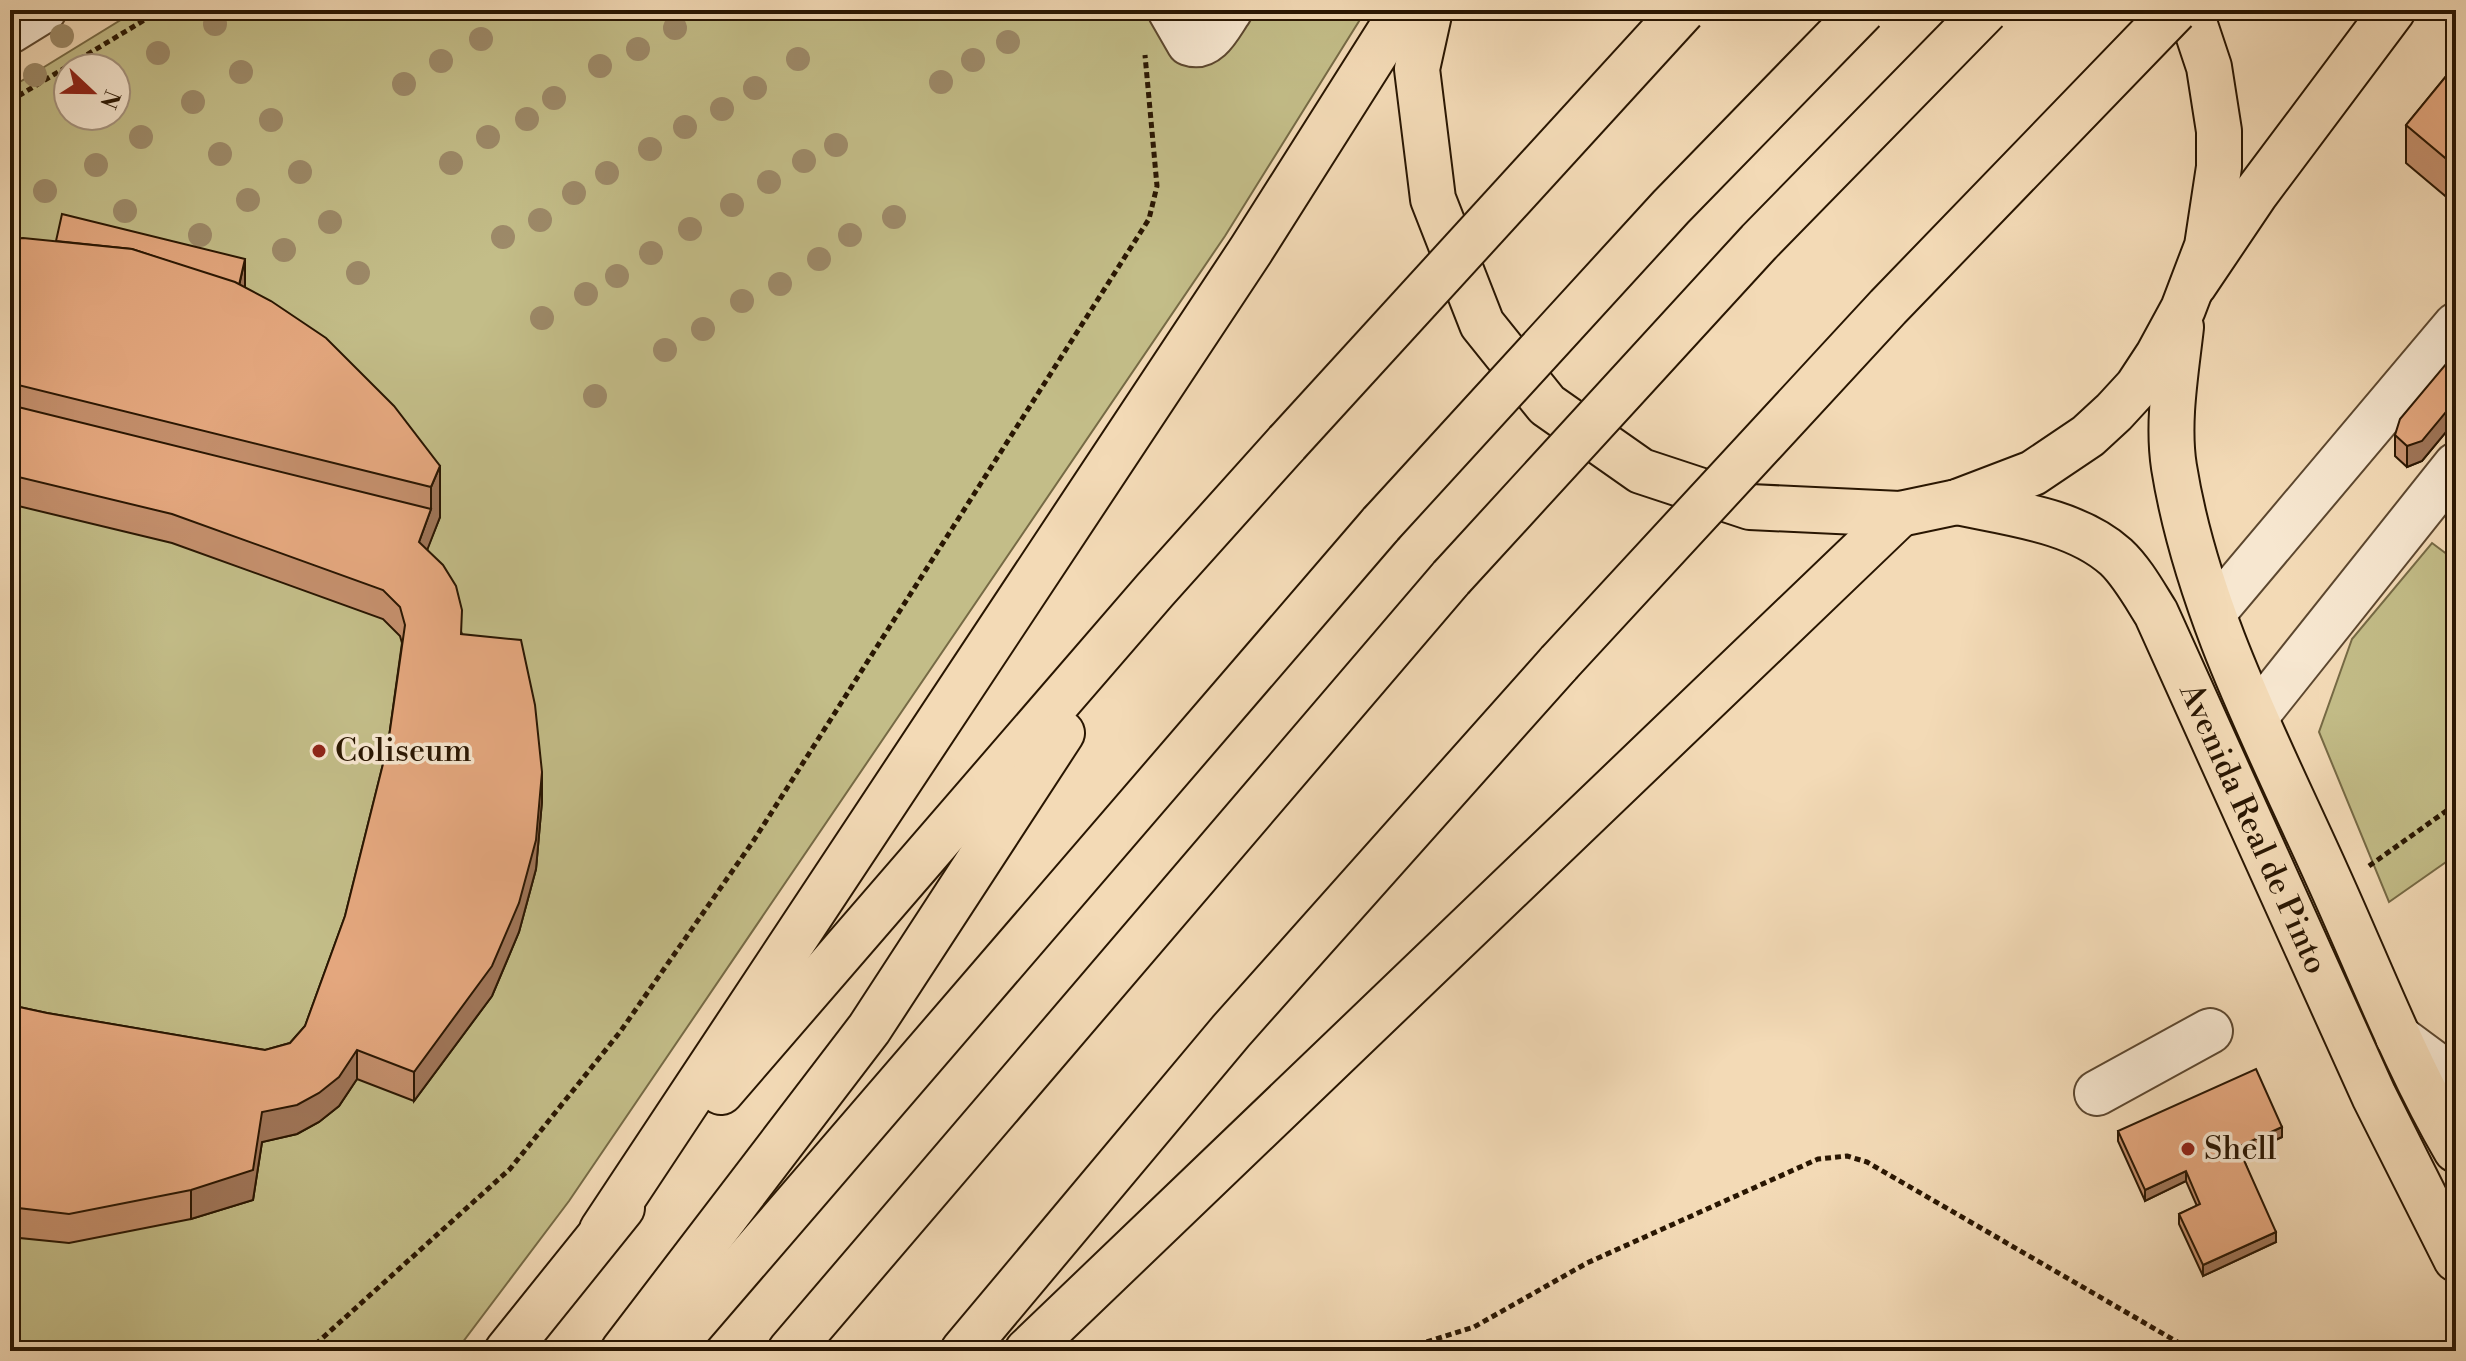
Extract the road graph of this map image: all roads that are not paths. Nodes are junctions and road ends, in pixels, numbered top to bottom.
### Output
1 (44, 10) edge
2 (1170, 10) edge
3 (1230, 10) edge
4 (1403, 10) edge
5 (1430, 10) edge
6 (1683, 10) edge
7 (1863, 10) edge
8 (1986, 10) edge
9 (2175, 10) edge
10 (2190, 10) edge
11 (2393, 10) edge
12 (10, 31) edge
13 (2189, 297) junction
14 (2455, 327) edge
15 (2456, 465) edge
16 (1957, 502) junction
17 (1900, 514) junction
18 (1155, 590) junction
19 (2214, 612) junction
20 (2256, 716) junction
21 (2210, 1031) dead end
22 (2398, 1037) junction
23 (2456, 1080) edge
24 (2097, 1093) dead end
25 (2456, 1150) edge
26 (602, 1230) junction
27 (2456, 1259) edge
28 (507, 1351) edge
29 (623, 1351) edge
30 (669, 1351) edge
31 (790, 1351) edge
32 (963, 1351) edge
33 (1027, 1351) edge

1 - 12 street
2 - 3 street
4 - 26 main road
5 - 17 main road
6 - 18 main road, bridge
7 - 30 main road, bridge
8 - 31 main road, bridge
9 - 32 main road, bridge
10 - 13 main road
11 - 13 main road
13 - 16 main road
13 - 19 main road, Avenida Real de Pinto
14 - 19 street
15 - 20 street
16 - 17 main road
16 - 27 main road, Avenida Real de Pinto
17 - 33 main road
18 - 26 main road
18 - 29 main road
19 - 20 main road, Avenida Real de Pinto
20 - 22 main road, Avenida Real de Pinto
21 - 24 street
22 - 23 street
22 - 25 main road, Avenida Real de Pinto
26 - 28 main road

